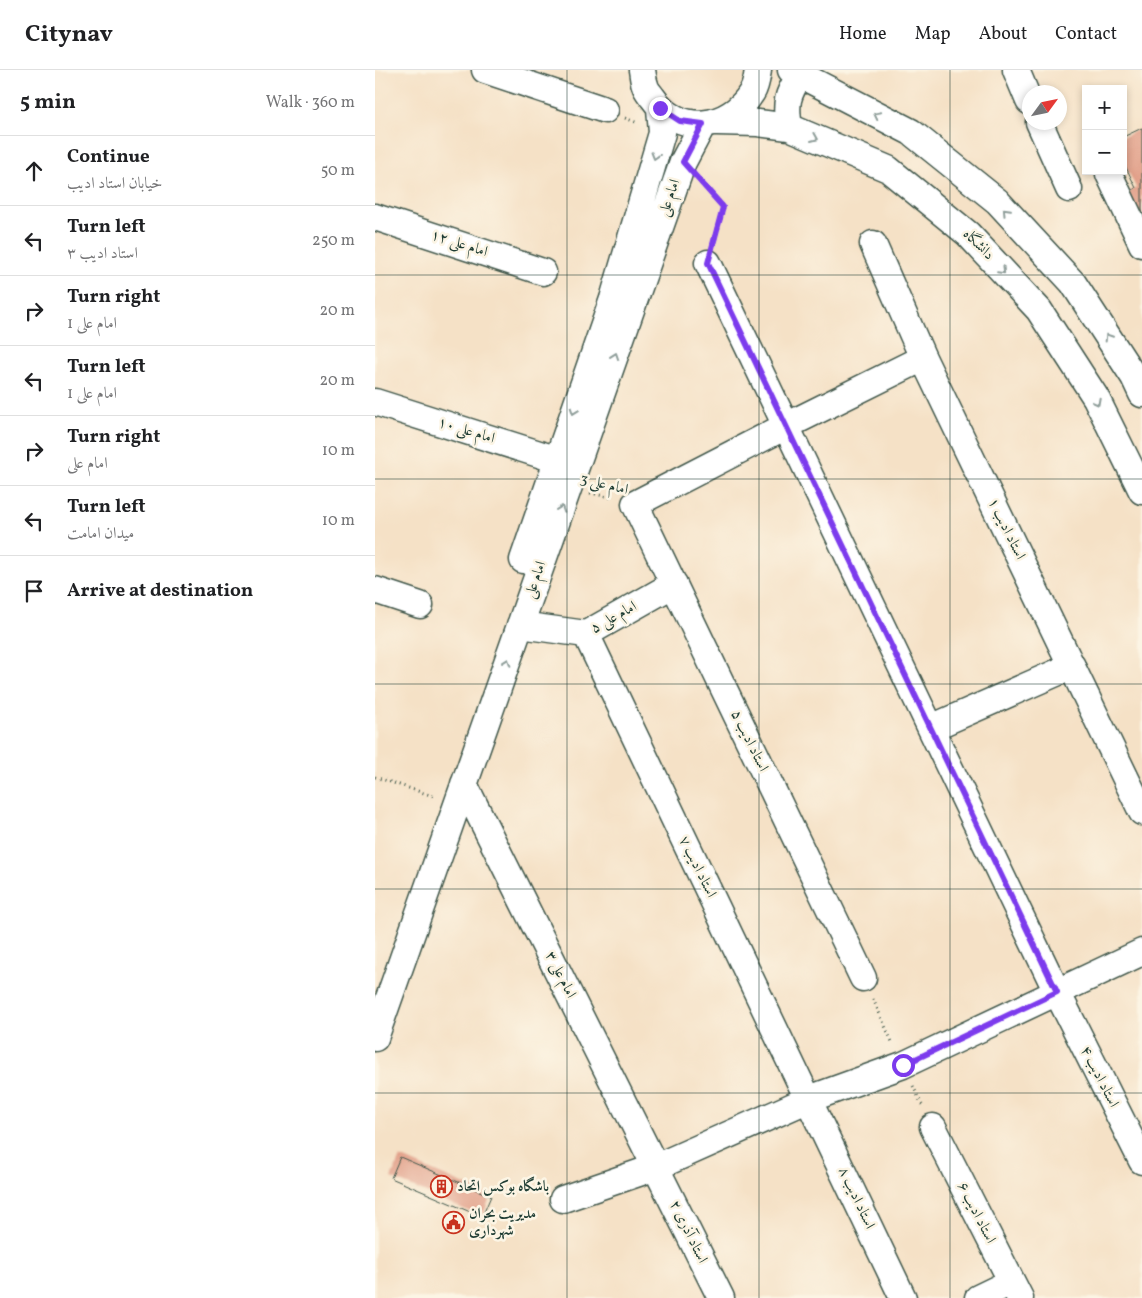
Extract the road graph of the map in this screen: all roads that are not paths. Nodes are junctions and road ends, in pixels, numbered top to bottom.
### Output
1 (485, 70) edge
2 (642, 70) edge
3 (758, 70) edge
4 (1016, 70) edge
5 (796, 73) edge
6 (1022, 85) edge
7 (605, 110) road end
8 (661, 121) junction
9 (710, 123) junction
10 (789, 127) junction
11 (1043, 130) edge
12 (1109, 175) edge
13 (1069, 189) dead end
14 (375, 217) edge
15 (873, 244) dead end
16 (1142, 244) edge
17 (708, 263) road end
18 (543, 272) dead end
19 (923, 358) junction
20 (1142, 394) edge
21 (375, 402) edge
22 (786, 426) junction
23 (1135, 458) edge
24 (558, 460) junction
25 (1142, 491) edge
26 (674, 584) junction
27 (375, 590) edge
28 (420, 605) dead end
29 (520, 625) junction
30 (586, 634) junction
31 (1072, 666) junction
32 (931, 728) junction
33 (465, 784) junction
34 (1142, 812) edge
35 (1142, 952) edge
36 (863, 978) dead end
37 (1057, 992) junction
38 (375, 996) edge
39 (375, 1038) edge
40 (809, 1099) junction
41 (933, 1127) dead end
42 (1142, 1161) edge
43 (656, 1167) junction
44 (563, 1199) dead end
45 (1016, 1290) edge
46 (721, 1298) edge
47 (903, 1298) edge
48 (978, 1298) edge

1 - 7 street
2 - 8 street
3 - 9 street
4 - 6 street
5 - 10 street
20 -> 5 street
8 - 9 street, دانشگاه
8 -> 24 street, امام علی
9 - 10 street, دانشگاه
29 -> 9 street, امام علی
10 -> 23 street, دانشگاه
11 - 13 street
12 - 16 street
14 - 18 street, امام علی ۱۲
15 - 19 street, استاد ادیب ۱
17 - 22 street, استاد ادیب ۴
19 - 22 street
19 - 31 street, استاد ادیب ۱
21 - 24 street, امام علی ۱۰
22 - 26 street, استاد ادیب ۵
22 - 32 street, استاد ادیب ۴
23 - 25 street, دانشگاه
24 - 38 street, امام علی
26 - 30 street, امام علی ۵
26 - 36 street, استاد ادیب ۵
27 - 28 street
29 - 30 street, امام علی ۵
33 -> 29 street, امام علی
30 - 40 street, استاد ادیب ۷
31 - 32 street
31 - 34 street, استاد ادیب ۱
32 - 37 street, استاد ادیب ۴
33 - 39 street, امام علی
33 - 43 street, امام علی ۳
35 - 37 street
37 - 40 street
37 - 42 street, استاد ادیب ۴
40 - 43 street
40 - 47 street, استاد ادیب ۸
41 - 45 street, استاد ادیب ۶
43 - 44 street
43 - 46 street, استاد آذری ۲
45 - 48 street

